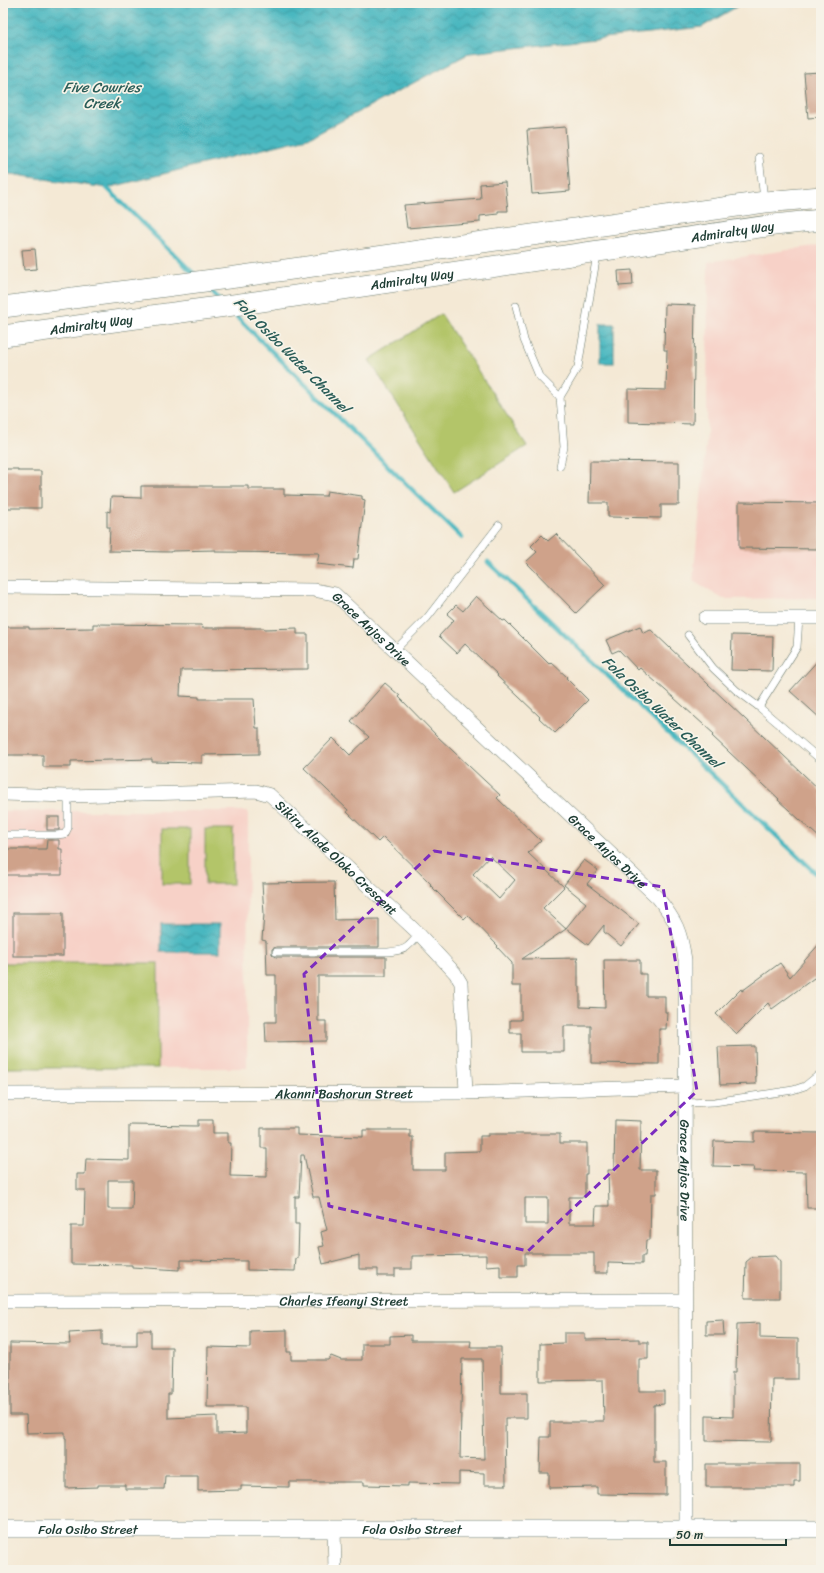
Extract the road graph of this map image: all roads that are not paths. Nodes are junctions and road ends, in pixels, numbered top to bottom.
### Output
1 (759, 158) dead end
2 (821, 197) edge
3 (765, 202) junction
4 (821, 220) edge
5 (597, 252) junction
6 (516, 306) dead end
7 (3, 307) edge
8 (3, 336) edge
9 (560, 397) junction
10 (560, 466) dead end
11 (499, 525) dead end
12 (3, 587) edge
13 (705, 618) dead end
14 (800, 618) junction
15 (821, 618) edge
16 (688, 635) dead end
17 (396, 649) junction
18 (759, 707) junction
19 (821, 760) edge
20 (3, 794) edge
21 (68, 796) junction
22 (3, 835) edge
23 (419, 934) junction
24 (276, 952) dead end
25 (821, 1073) edge
26 (685, 1086) junction
27 (466, 1093) junction
28 (3, 1094) edge
29 (685, 1103) junction
30 (685, 1300) junction
31 (3, 1301) edge
32 (3, 1529) edge
33 (334, 1529) junction
34 (686, 1529) junction
35 (821, 1529) edge
36 (335, 1570) edge

1 - 3 lane
2 - 3 main road, Admiralty Way
3 - 7 main road, Admiralty Way
4 - 5 main road, Admiralty Way
5 - 8 main road, Admiralty Way
5 - 9 lane
6 - 9 lane
9 - 10 lane
11 - 17 lane
12 - 17 street, Grace Anjos Drive
13 - 14 street
14 - 15 street
14 - 18 lane
16 - 18 lane
17 - 26 street, Grace Anjos Drive
18 - 19 lane
20 - 21 street, Sikiru Alade Oloko Crescent
21 - 22 lane
21 - 23 street, Sikiru Alade Oloko Crescent
23 - 24 lane
23 - 27 street, Sikiru Alade Oloko Crescent
25 - 29 lane
26 - 27 street, Akanni Bashorun Street
26 - 29 street, Grace Anjos Drive
27 - 28 street, Akanni Bashorun Street
29 - 30 street, Grace Anjos Drive
30 - 31 street, Charles Ifeanyi Street
30 - 34 street, Grace Anjos Drive
32 - 33 street, Fola Osibo Street
33 - 34 street, Fola Osibo Street
33 - 36 street
34 - 35 street, Fola Osibo Street

